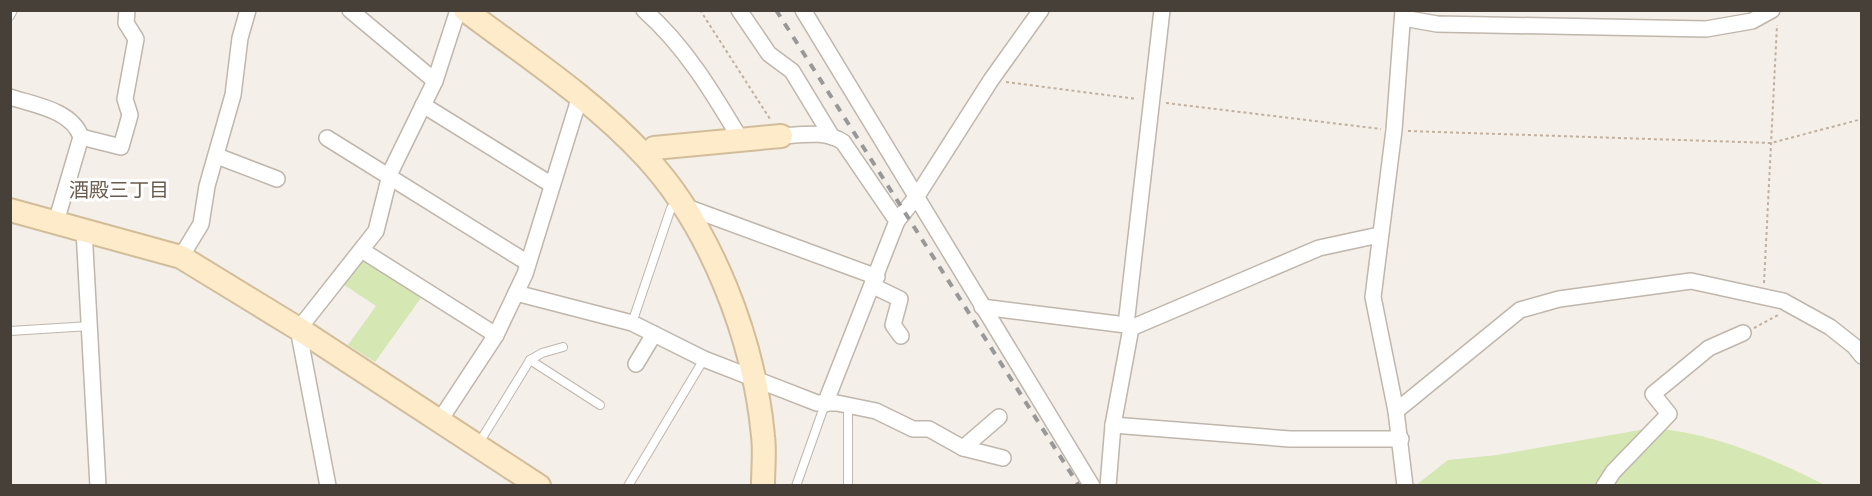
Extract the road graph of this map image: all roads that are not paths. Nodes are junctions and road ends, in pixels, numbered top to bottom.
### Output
1 (13, 10) edge
2 (127, 10) edge
3 (248, 10) edge
4 (350, 10) edge
5 (458, 10) edge
6 (465, 10) edge
7 (644, 10) edge
8 (739, 10) edge
9 (803, 10) edge
10 (1041, 10) edge
11 (1162, 10) edge
12 (1403, 14) edge
13 (1775, 14) edge
14 (10, 16) edge
15 (435, 81) junction
16 (580, 96) junction
17 (10, 97) edge
18 (423, 105) junction
19 (781, 136) joint
20 (81, 137) junction
21 (832, 137) junction
22 (327, 138) dead end
23 (741, 140) junction
24 (217, 156) junction
25 (646, 156) junction
26 (390, 176) junction
27 (277, 179) dead end
28 (552, 185) junction
29 (917, 196) junction
30 (681, 205) junction
31 (10, 210) edge
32 (897, 221) junction
33 (56, 222) junction
34 (84, 230) junction
35 (1379, 235) junction
36 (363, 250) junction
37 (181, 257) junction
38 (528, 263) junction
39 (875, 281) junction
40 (516, 293) junction
41 (982, 307) junction
42 (632, 323) junction
43 (90, 326) junction
44 (1129, 327) junction
45 (10, 330) edge
46 (302, 331) junction
47 (1743, 333) road end
48 (654, 334) junction
49 (496, 335) junction
50 (901, 336) dead end
51 (563, 347) dead end
52 (1862, 356) edge
53 (704, 359) junction
54 (530, 360) junction
55 (636, 364) dead end
56 (754, 379) junction
57 (825, 404) junction
58 (600, 405) dead end
59 (848, 405) junction
60 (1396, 411) junction
61 (999, 417) dead end
62 (440, 420) junction
63 (1113, 425) junction
64 (1401, 439) junction
65 (478, 444) junction
66 (963, 448) junction
67 (1003, 458) dead end
68 (98, 486) edge
69 (328, 486) edge
70 (539, 486) edge
71 (628, 486) edge
72 (763, 486) edge
73 (796, 486) edge
74 (848, 486) edge
75 (1092, 486) edge
76 (1108, 486) edge
77 (1405, 486) edge
78 (1604, 486) edge

1 - 14 lane
2 - 20 street
3 - 24 street
4 - 15 street
5 - 15 street
6 - 16 street
7 - 23 street
8 - 21 street
9 - 29 street
10 - 29 street
11 - 44 street
12 - 13 street
12 - 35 street
15 - 18 street
16 - 25 street
16 - 28 street
17 - 20 street
18 - 26 street
18 - 28 street
19 - 21 street
19 - 23 street
20 - 33 street
21 - 32 street
22 - 26 street
23 - 25 street
24 - 27 street
24 - 37 street
25 - 30 street
26 - 36 street
26 - 38 street
28 - 38 street
29 - 32 street
29 - 41 street
30 - 39 street
30 - 42 lane
30 - 56 street
31 - 33 street
32 - 39 street
33 - 34 street
34 - 37 street
34 - 43 street
35 - 44 street
35 - 60 street
36 - 46 street
36 - 49 street
37 - 46 street
38 - 40 street
39 - 50 street
39 - 57 street
40 - 42 street
40 - 49 street
41 - 44 street
41 - 75 street
42 - 48 street
43 - 45 lane
43 - 68 street
44 - 63 street
46 - 62 street
46 - 69 street
47 - 78 street
48 - 53 street
48 - 55 street
49 - 62 street
51 - 54 lane
52 - 60 street
53 - 56 street
53 - 71 lane
54 - 58 lane
54 - 65 lane
56 - 57 street
56 - 72 street
57 - 59 street
57 - 73 lane
59 - 66 street
59 - 74 lane
60 - 64 street
61 - 66 street
62 - 65 street
63 - 64 street
63 - 76 street
64 - 77 street
65 - 70 street
66 - 67 street

